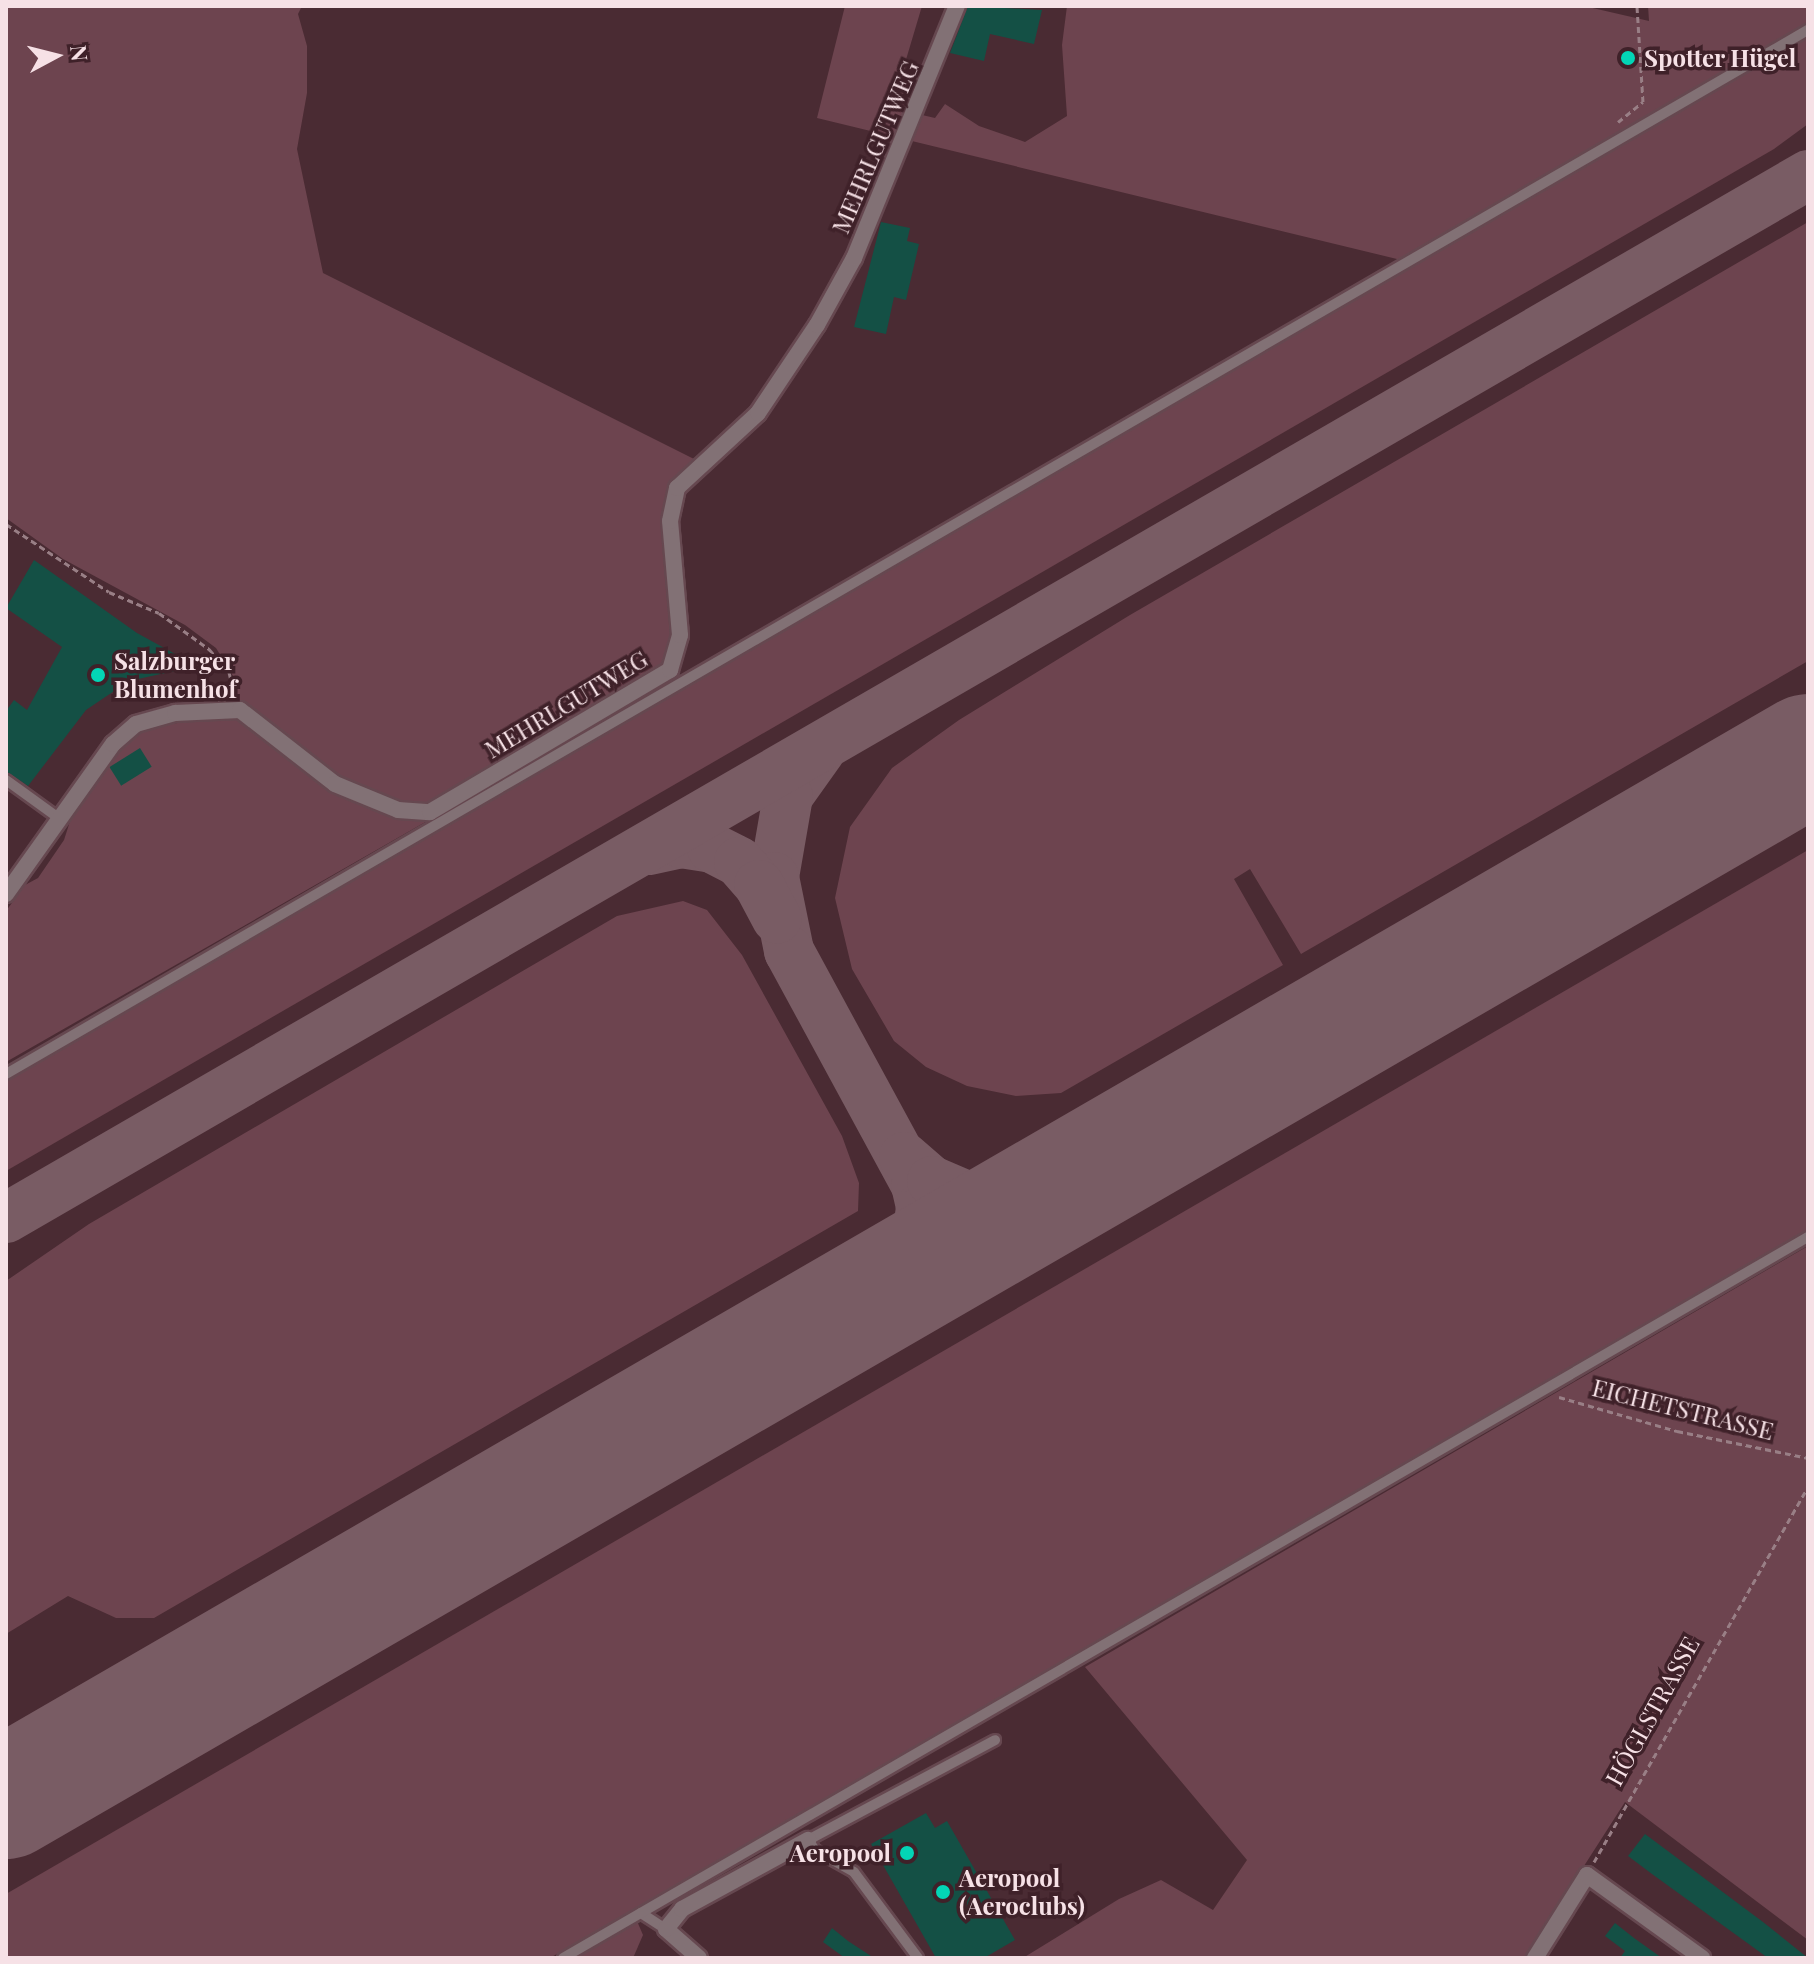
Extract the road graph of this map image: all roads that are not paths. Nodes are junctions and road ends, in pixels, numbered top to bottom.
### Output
1 (957, 6) edge
2 (1808, 30) edge
3 (6, 780) edge
4 (435, 818) junction
5 (60, 819) junction
6 (6, 894) edge
7 (6, 1074) edge
8 (1808, 1237) edge
9 (995, 1740) dead end
10 (808, 1840) junction
11 (641, 1913) junction
12 (666, 1929) junction
13 (563, 1958) edge
14 (699, 1958) edge
15 (918, 1958) edge
16 (1535, 1958) edge
17 (1702, 1958) edge

1 - 4 street, MEHRLGUTWEG
2 - 4 lane
3 - 5 lane
4 - 5 street
4 - 7 lane
5 - 6 street
8 - 11 lane
9 - 10 lane
10 - 12 street
10 - 15 lane
11 - 12 lane
11 - 13 lane
12 - 14 street
16 - 17 street

